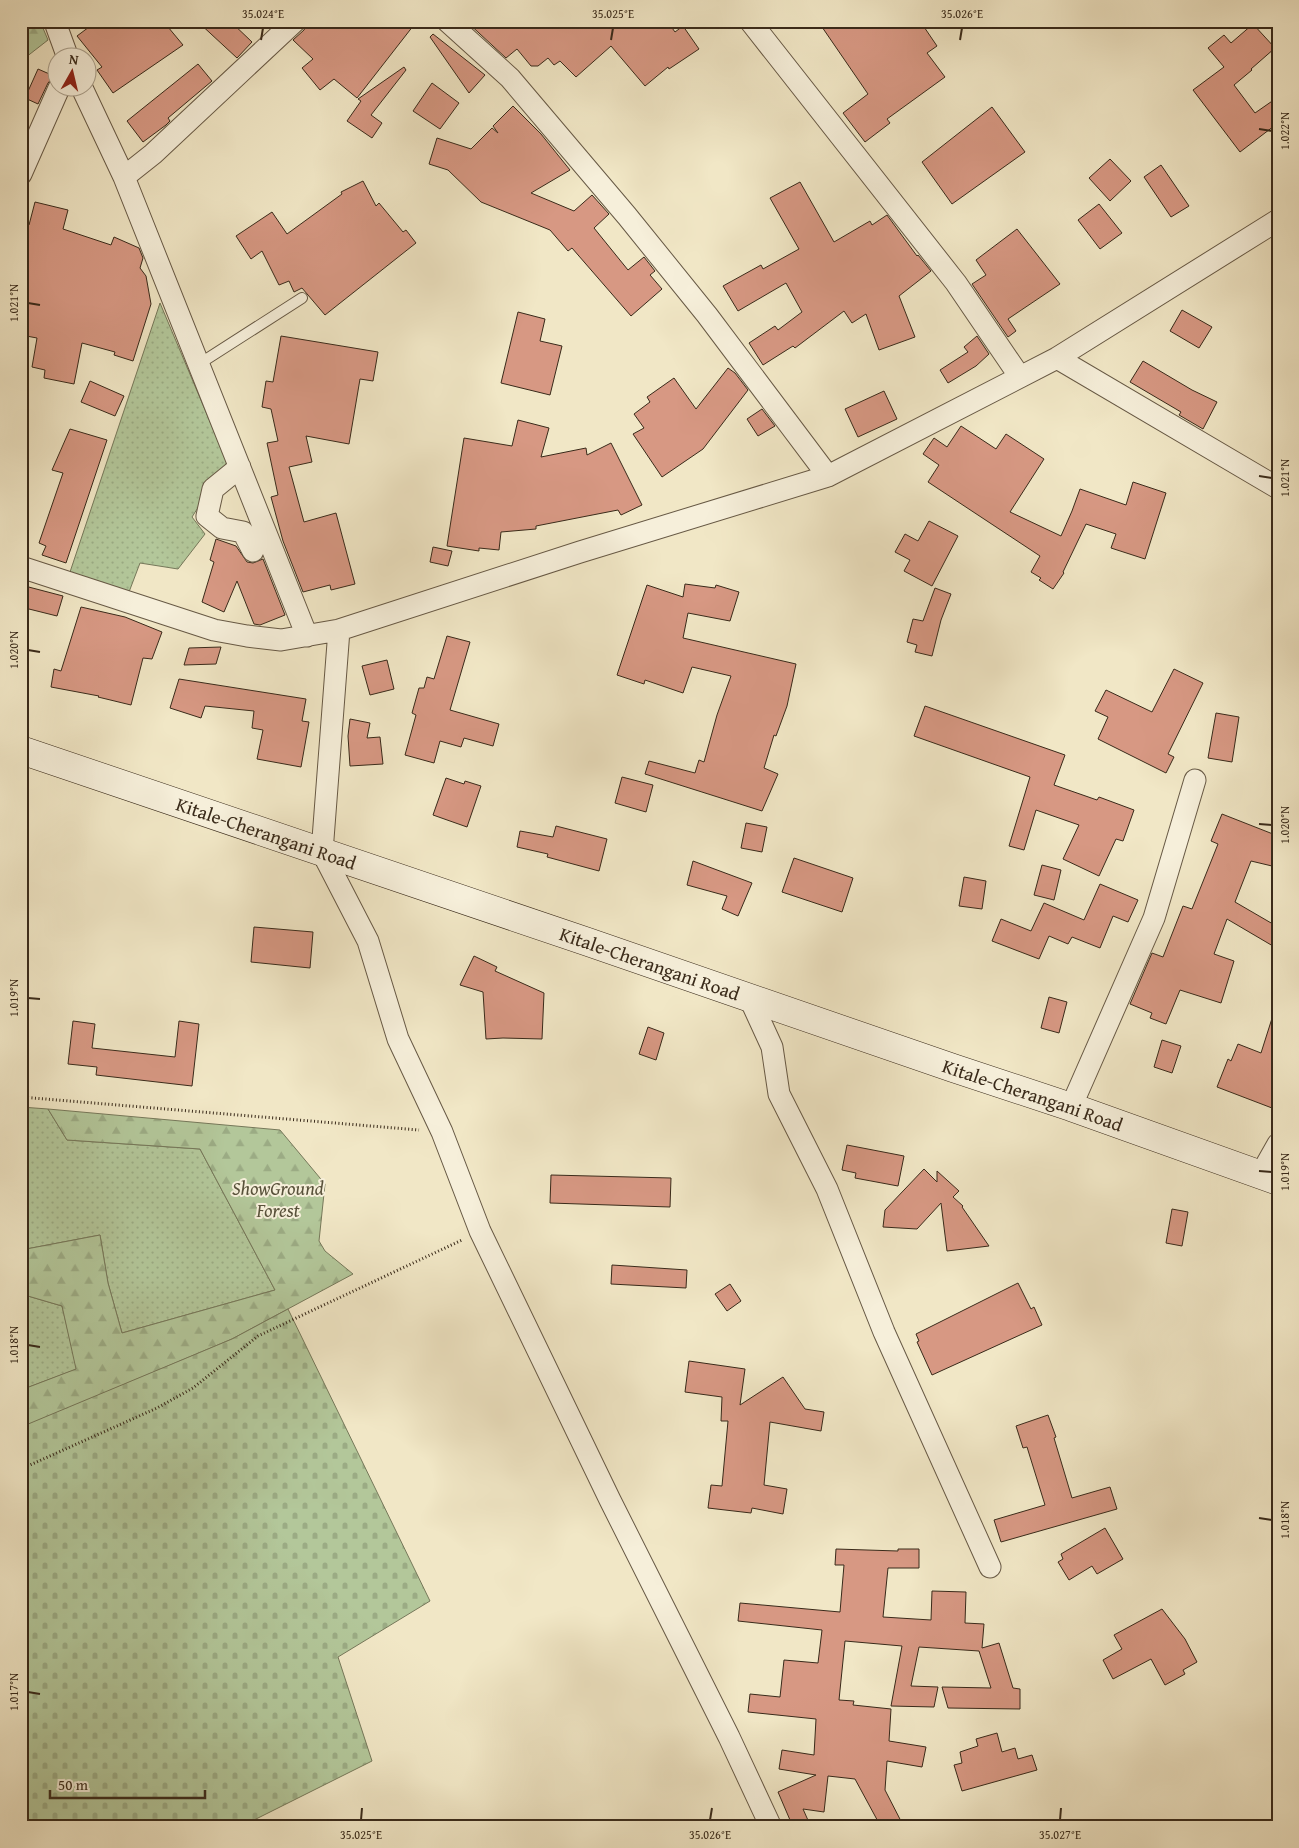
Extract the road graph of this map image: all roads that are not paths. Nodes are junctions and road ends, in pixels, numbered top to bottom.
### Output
1 (294, 21) edge
2 (447, 21) edge
3 (750, 21) edge
4 (57, 22) edge
5 (65, 48) edge
6 (55, 98) edge
7 (87, 98) edge
8 (21, 174) edge
9 (124, 177) junction
10 (1278, 220) edge
11 (302, 298) dead end
12 (1057, 358) junction
13 (199, 364) junction
14 (1020, 377) junction
15 (240, 467) junction
16 (828, 476) junction
17 (1278, 488) edge
18 (254, 551) dead end
19 (21, 567) edge
20 (340, 630) junction
21 (307, 636) junction
22 (21, 750) edge
23 (1195, 780) dead end
24 (322, 852) junction
25 (750, 999) junction
26 (1071, 1107) junction
27 (1278, 1144) edge
28 (1269, 1178) edge
29 (990, 1567) dead end
30 (771, 1827) edge

1 - 9 street
2 - 16 street
3 - 14 street
4 - 5 street
6 - 8 street
7 - 9 street
9 - 13 street
10 - 12 street
11 - 13 lane
12 - 14 street
12 - 17 street
13 - 15 street
14 - 16 street
15 - 18 street
15 - 21 street
16 - 20 street
19 - 21 street
20 - 21 street
20 - 24 street
22 - 24 main road, Kitale-Cherangani Road
23 - 26 street
24 - 25 main road, Kitale-Cherangani Road
24 - 30 street
25 - 26 main road, Kitale-Cherangani Road
25 - 29 street
26 - 28 main road, Kitale-Cherangani Road
27 - 28 street

